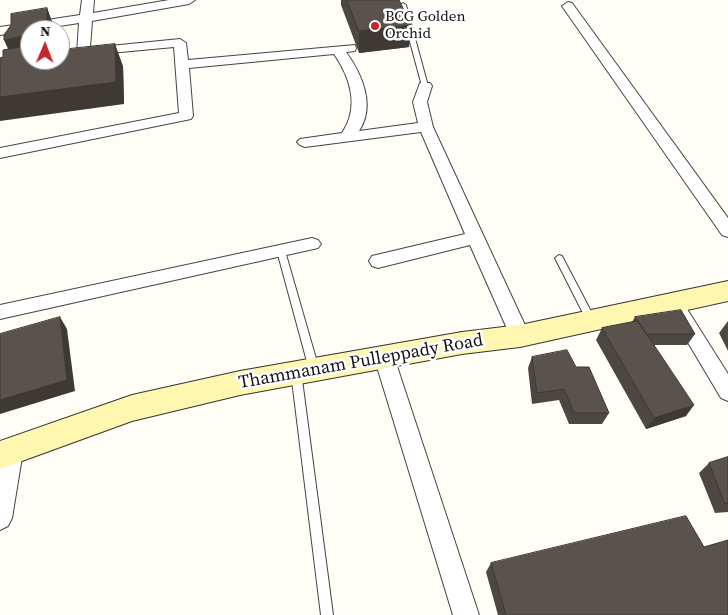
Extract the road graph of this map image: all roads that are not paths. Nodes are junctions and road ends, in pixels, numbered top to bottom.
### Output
1 (88, 0) edge
2 (188, 0) edge
3 (403, 5) edge
4 (568, 6) dead end
5 (86, 18) junction
6 (0, 31) edge
7 (343, 48) joint
8 (83, 53) junction
9 (70, 56) edge
10 (182, 65) junction
11 (425, 86) joint
12 (426, 127) junction
13 (346, 137) junction
14 (305, 142) dead end
15 (0, 153) edge
16 (728, 231) edge
17 (474, 238) junction
18 (312, 244) dead end
19 (281, 251) junction
20 (558, 258) dead end
21 (378, 261) dead end
22 (728, 291) edge
23 (673, 302) junction
24 (0, 312) edge
25 (591, 320) junction
26 (520, 336) junction
27 (384, 357) junction
28 (305, 371) junction
29 (728, 392) edge
30 (6, 453) edge
31 (0, 518) edge
32 (327, 615) edge
33 (466, 615) edge

1 - 5 street
2 - 5 street
3 - 11 lane
4 - 16 street
5 - 6 street
5 - 8 street
7 - 10 street
7 - 13 street
8 - 9 street
8 - 10 street
10 - 15 street
11 - 12 street
12 - 13 street
12 - 17 street
13 - 14 street
17 - 21 street
17 - 26 street
18 - 19 street
19 - 24 street
19 - 28 lane
20 - 25 lane
22 - 23 main road, Thammanam Pulleppady Road
23 - 25 main road, Thammanam Pulleppady Road
23 - 29 street
25 - 26 main road, Thammanam Pulleppady Road
26 - 27 main road, Thammanam Pulleppady Road
27 - 28 main road, Thammanam Pulleppady Road
27 - 33 street
28 - 30 main road, Thammanam Pulleppady Road
28 - 32 lane
30 - 31 street

